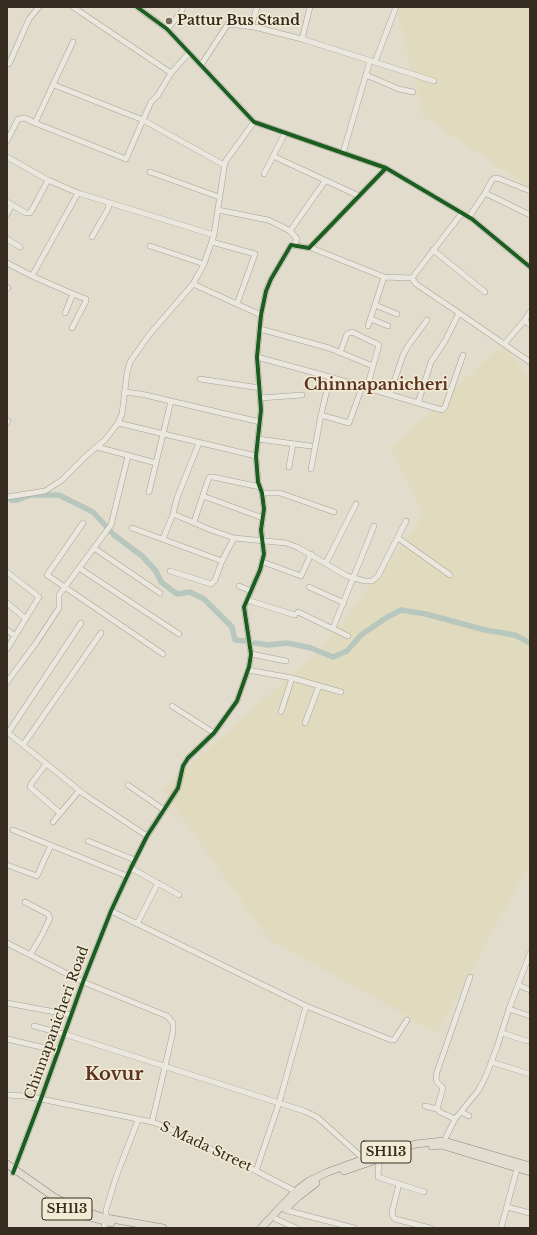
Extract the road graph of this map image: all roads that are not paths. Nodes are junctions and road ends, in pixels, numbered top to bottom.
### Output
1 (39, 7) edge
2 (73, 7) edge
3 (137, 7) edge
4 (183, 7) edge
5 (257, 7) edge
6 (310, 7) edge
7 (396, 7) edge
8 (251, 27) junction
9 (167, 29) junction
10 (302, 39) junction
11 (73, 42) dead end
12 (189, 53) junction
13 (373, 61) junction
14 (7, 63) edge
15 (201, 65) junction
16 (171, 73) junction
17 (366, 75) junction
18 (434, 81) dead end
19 (54, 85) junction
20 (413, 92) dead end
21 (143, 120) junction
22 (254, 122) junction
23 (35, 123) junction
24 (285, 133) junction
25 (7, 141) edge
26 (343, 153) junction
27 (273, 156) junction
28 (7, 157) edge
29 (224, 165) junction
30 (386, 168) junction
31 (150, 172) dead end
32 (264, 174) dead end
33 (48, 180) junction
34 (325, 181) junction
35 (530, 191) edge
36 (78, 193) junction
37 (485, 193) junction
38 (358, 196) junction
39 (220, 197) junction
40 (109, 203) junction
41 (10, 204) edge
42 (218, 210) junction
43 (462, 213) junction
44 (7, 214) edge
45 (530, 215) edge
46 (469, 217) junction
47 (290, 231) junction
48 (214, 235) junction
49 (92, 237) dead end
50 (7, 239) edge
51 (212, 242) junction
52 (294, 245) junction
53 (150, 246) dead end
54 (20, 247) dead end
55 (309, 247) junction
56 (433, 250) junction
57 (7, 264) edge
58 (204, 264) junction
59 (530, 267) edge
60 (32, 276) junction
61 (384, 277) junction
62 (412, 278) junction
63 (193, 284) junction
64 (485, 292) dead end
65 (74, 294) junction
66 (237, 304) junction
67 (375, 304) junction
68 (530, 312) edge
69 (65, 313) dead end
70 (459, 313) junction
71 (397, 314) dead end
72 (261, 315) junction
73 (371, 319) junction
74 (427, 320) dead end
75 (524, 321) junction
76 (530, 324) edge
77 (368, 326) dead end
78 (388, 326) dead end
79 (72, 328) dead end
80 (260, 329) junction
81 (505, 343) junction
82 (340, 353) junction
83 (463, 354) dead end
84 (258, 357) junction
85 (530, 362) edge
86 (374, 366) junction
87 (330, 377) junction
88 (200, 379) dead end
89 (364, 387) junction
90 (260, 388) junction
91 (124, 392) junction
92 (390, 394) junction
93 (302, 395) dead end
94 (260, 398) junction
95 (171, 401) junction
96 (418, 403) junction
97 (321, 415) junction
98 (260, 422) junction
99 (118, 423) junction
100 (162, 434) junction
101 (258, 439) junction
102 (199, 443) junction
103 (293, 444) junction
104 (310, 446) dead end
105 (97, 447) junction
106 (128, 456) junction
107 (256, 456) junction
108 (156, 464) junction
109 (289, 467) dead end
110 (312, 469) dead end
111 (260, 487) junction
112 (149, 492) dead end
113 (262, 493) junction
114 (203, 496) junction
115 (7, 497) edge
116 (356, 504) dead end
117 (334, 512) dead end
118 (172, 514) junction
119 (263, 518) junction
120 (406, 521) dead end
121 (83, 522) dead end
122 (194, 522) junction
123 (374, 526) dead end
124 (132, 528) dead end
125 (234, 538) junction
126 (398, 538) junction
127 (163, 539) junction
128 (262, 540) junction
129 (94, 548) junction
130 (311, 554) junction
131 (222, 561) junction
132 (263, 562) junction
133 (326, 563) junction
134 (79, 568) junction
135 (170, 571) dead end
136 (7, 572) edge
137 (450, 575) dead end
138 (353, 578) junction
139 (240, 586) dead end
140 (309, 586) dead end
141 (64, 588) junction
142 (251, 590) junction
143 (160, 593) dead end
144 (247, 600) junction
145 (7, 603) edge
146 (344, 603) junction
147 (26, 619) junction
148 (81, 623) dead end
149 (333, 628) junction
150 (7, 630) edge
151 (101, 633) dead end
152 (179, 634) dead end
153 (15, 636) junction
154 (348, 636) dead end
155 (7, 649) edge
156 (163, 654) dead end
157 (251, 654) junction
158 (286, 661) dead end
159 (248, 670) junction
160 (292, 678) junction
161 (7, 682) edge
162 (319, 686) junction
163 (341, 692) dead end
164 (172, 706) dead end
165 (281, 712) dead end
166 (306, 723) dead end
167 (8, 732) edge
168 (214, 733) junction
169 (23, 745) junction
170 (46, 764) junction
171 (128, 785) dead end
172 (79, 791) junction
173 (164, 810) junction
174 (60, 813) junction
175 (53, 822) dead end
176 (13, 830) dead end
177 (147, 836) junction
178 (88, 841) dead end
179 (51, 845) junction
180 (135, 860) junction
181 (7, 865) edge
182 (131, 868) junction
183 (127, 876) junction
184 (158, 883) junction
185 (179, 895) dead end
186 (24, 902) dead end
187 (111, 911) junction
188 (137, 924) junction
189 (7, 943) edge
190 (530, 953) edge
191 (30, 955) junction
192 (529, 960) edge
193 (470, 977) dead end
194 (83, 982) junction
195 (518, 985) junction
196 (530, 990) edge
197 (7, 1003) edge
198 (306, 1006) junction
199 (509, 1009) junction
200 (71, 1015) junction
201 (530, 1016) edge
202 (407, 1020) dead end
203 (34, 1026) dead end
204 (502, 1032) junction
205 (64, 1034) junction
206 (7, 1039) edge
207 (527, 1041) dead end
208 (58, 1051) junction
209 (491, 1062) junction
210 (165, 1066) junction
211 (530, 1074) edge
212 (7, 1095) edge
213 (41, 1099) junction
214 (279, 1103) junction
215 (425, 1106) dead end
216 (437, 1110) junction
217 (461, 1112) junction
218 (469, 1116) dead end
219 (455, 1118) junction
220 (138, 1120) junction
221 (152, 1122) junction
222 (444, 1141) junction
223 (378, 1159) junction
224 (365, 1161) junction
225 (7, 1164) edge
226 (518, 1166) junction
227 (530, 1166) edge
228 (11, 1170) edge
229 (256, 1171) junction
230 (530, 1172) edge
231 (399, 1184) junction
232 (424, 1192) dead end
233 (297, 1194) junction
234 (507, 1207) junction
235 (285, 1210) junction
236 (530, 1213) edge
237 (276, 1219) junction
238 (105, 1223) edge
239 (137, 1228) edge
240 (163, 1228) edge
241 (261, 1228) edge
242 (268, 1228) edge
243 (296, 1228) edge
244 (354, 1228) edge
245 (430, 1228) edge
246 (501, 1228) edge

1 - 14 street
2 - 16 street
3 - 9 street
4 - 9 street
5 - 8 street
6 - 10 street
7 - 13 street
8 - 10 street
8 - 15 street
9 - 12 street
10 - 13 street
11 - 19 street
12 - 15 street
12 - 16 street
13 - 17 street
13 - 18 street
15 - 22 street
16 - 21 street
17 - 20 street
17 - 26 street
19 - 21 street
19 - 23 street
21 - 23 street
21 - 29 street
22 - 24 street
22 - 29 street
23 - 25 street
24 - 26 street
24 - 27 street
26 - 30 street
27 - 32 street
27 - 34 street
28 - 33 street
29 - 39 street
30 - 38 street
30 - 43 street
31 - 39 street
33 - 36 street
33 - 41 street
34 - 38 street
34 - 47 street
35 - 37 street
36 - 40 street
36 - 60 street
37 - 45 street
37 - 46 street
38 - 55 street
39 - 42 street
40 - 48 street
40 - 49 street
41 - 44 street
42 - 47 street
42 - 48 street
43 - 46 street
43 - 56 street
46 - 59 street
47 - 52 street
48 - 51 street
50 - 54 street
51 - 58 street
51 - 66 street
52 - 55 street
52 - 72 street, Chinnapanicheri Road
53 - 58 street
55 - 61 street
56 - 62 street
56 - 64 street
57 - 60 street
58 - 63 street
60 - 65 street
61 - 62 street
61 - 67 street
62 - 70 street
63 - 66 street
63 - 91 street
65 - 69 street
65 - 79 street
66 - 72 street
67 - 71 street
67 - 73 street
68 - 75 street
70 - 81 street
70 - 96 street
72 - 80 street, Chinnapanicheri Road
73 - 77 street
73 - 78 street
74 - 92 street
75 - 76 street
75 - 81 street
80 - 82 street
80 - 84 street, Chinnapanicheri Road
81 - 85 street
82 - 86 street
82 - 86 street
83 - 96 street
84 - 87 street
84 - 90 street, Chinnapanicheri Road
86 - 89 street
87 - 89 street
87 - 97 street
88 - 90 street
89 - 92 street
89 - 97 street
90 - 94 street, Chinnapanicheri Road
91 - 95 street
91 - 99 street
92 - 96 street
93 - 94 street
94 - 98 street, Chinnapanicheri Road
95 - 98 street
95 - 100 street
97 - 110 street
98 - 101 street, Chinnapanicheri Road
99 - 100 street
99 - 105 street
100 - 102 street
100 - 108 street
101 - 103 street
101 - 107 street, Chinnapanicheri Road
102 - 107 street
102 - 118 street
103 - 104 street
103 - 109 street
105 - 106 street
105 - 115 street
106 - 108 street
106 - 129 street
107 - 111 street, Chinnapanicheri Road
108 - 112 street
111 - 113 street, Chinnapanicheri Road
111 - 114 street
113 - 117 street
113 - 119 street, Chinnapanicheri Road
114 - 119 street
114 - 122 street
116 - 133 street
118 - 122 street
118 - 127 street
119 - 128 street, Chinnapanicheri Road
120 - 126 street
121 - 141 street
122 - 125 street
123 - 138 street
124 - 127 street
125 - 128 street
125 - 131 street
126 - 137 street
126 - 138 street
127 - 131 street
128 - 130 street
128 - 132 street, Chinnapanicheri Road
129 - 134 street
129 - 143 street
130 - 132 street
130 - 133 street
131 - 135 street
132 - 142 street, Chinnapanicheri Road
133 - 138 street
134 - 141 street
134 - 152 street
136 - 147 street
138 - 146 street
139 - 142 street
140 - 146 street
141 - 156 street
141 - 161 street
142 - 144 street, Chinnapanicheri Road
144 - 149 street
144 - 157 street, Chinnapanicheri Road
145 - 147 street
146 - 149 street
147 - 153 street
148 - 167 street
149 - 154 street
150 - 153 street
151 - 169 street
153 - 155 street
157 - 158 street
157 - 159 street, Chinnapanicheri Road
159 - 160 street
159 - 168 street, Chinnapanicheri Road
160 - 162 street
160 - 165 street
162 - 163 street
162 - 166 street
164 - 168 street
167 - 169 street
168 - 173 street, Chinnapanicheri Road
169 - 170 street
170 - 172 street
170 - 174 street
171 - 173 street
172 - 174 street
172 - 177 street
173 - 177 street, Chinnapanicheri Road
174 - 175 street
176 - 179 street
177 - 180 street, Chinnapanicheri Road
178 - 180 street
179 - 181 street
179 - 183 street
180 - 182 street, Chinnapanicheri Road
182 - 183 street, Chinnapanicheri Road
182 - 184 street
183 - 187 street, Chinnapanicheri Road
184 - 185 street
184 - 188 street
186 - 191 street
187 - 188 street
187 - 194 street, Chinnapanicheri Road
188 - 198 street
189 - 191 street
190 - 192 street
191 - 194 street
192 - 195 street
193 - 216 street
194 - 200 street, Chinnapanicheri Road
194 - 210 street
195 - 196 street
195 - 199 street
197 - 200 street
198 - 202 street
198 - 214 street
199 - 201 street
199 - 204 street
200 - 205 street, Chinnapanicheri Road
203 - 205 street
204 - 207 street
204 - 209 street
205 - 208 street, Chinnapanicheri Road
205 - 210 street
206 - 208 street
208 - 213 street, Chinnapanicheri Road
209 - 211 street
209 - 217 street
210 - 214 street
210 - 221 street
212 - 213 street, S Mada Street
213 - 220 street, S Mada Street
213 - 228 street, Chinnapanicheri Road
214 - 224 street
214 - 229 street
215 - 216 street
216 - 219 street
217 - 218 street
217 - 219 street
219 - 222 street
220 - 221 street, S Mada Street
220 - 238 street
221 - 229 street, S Mada Street
222 - 224 main road, SH113
222 - 226 main road, SH113
223 - 224 main road, SH113
223 - 226 main road, SH113
223 - 231 street
224 - 233 main road, SH113
225 - 228 main road, SH113
226 - 227 main road, SH113
226 - 230 main road, SH113
226 - 234 street
228 - 238 main road, SH113
229 - 233 street, S Mada Street
231 - 232 street
231 - 245 street
233 - 235 main road, SH113
233 - 241 main road, SH113
234 - 236 street
234 - 246 street
235 - 237 main road, SH113
235 - 244 street
237 - 242 main road, SH113
237 - 243 street
238 - 239 main road, SH113
238 - 240 main road, SH113

